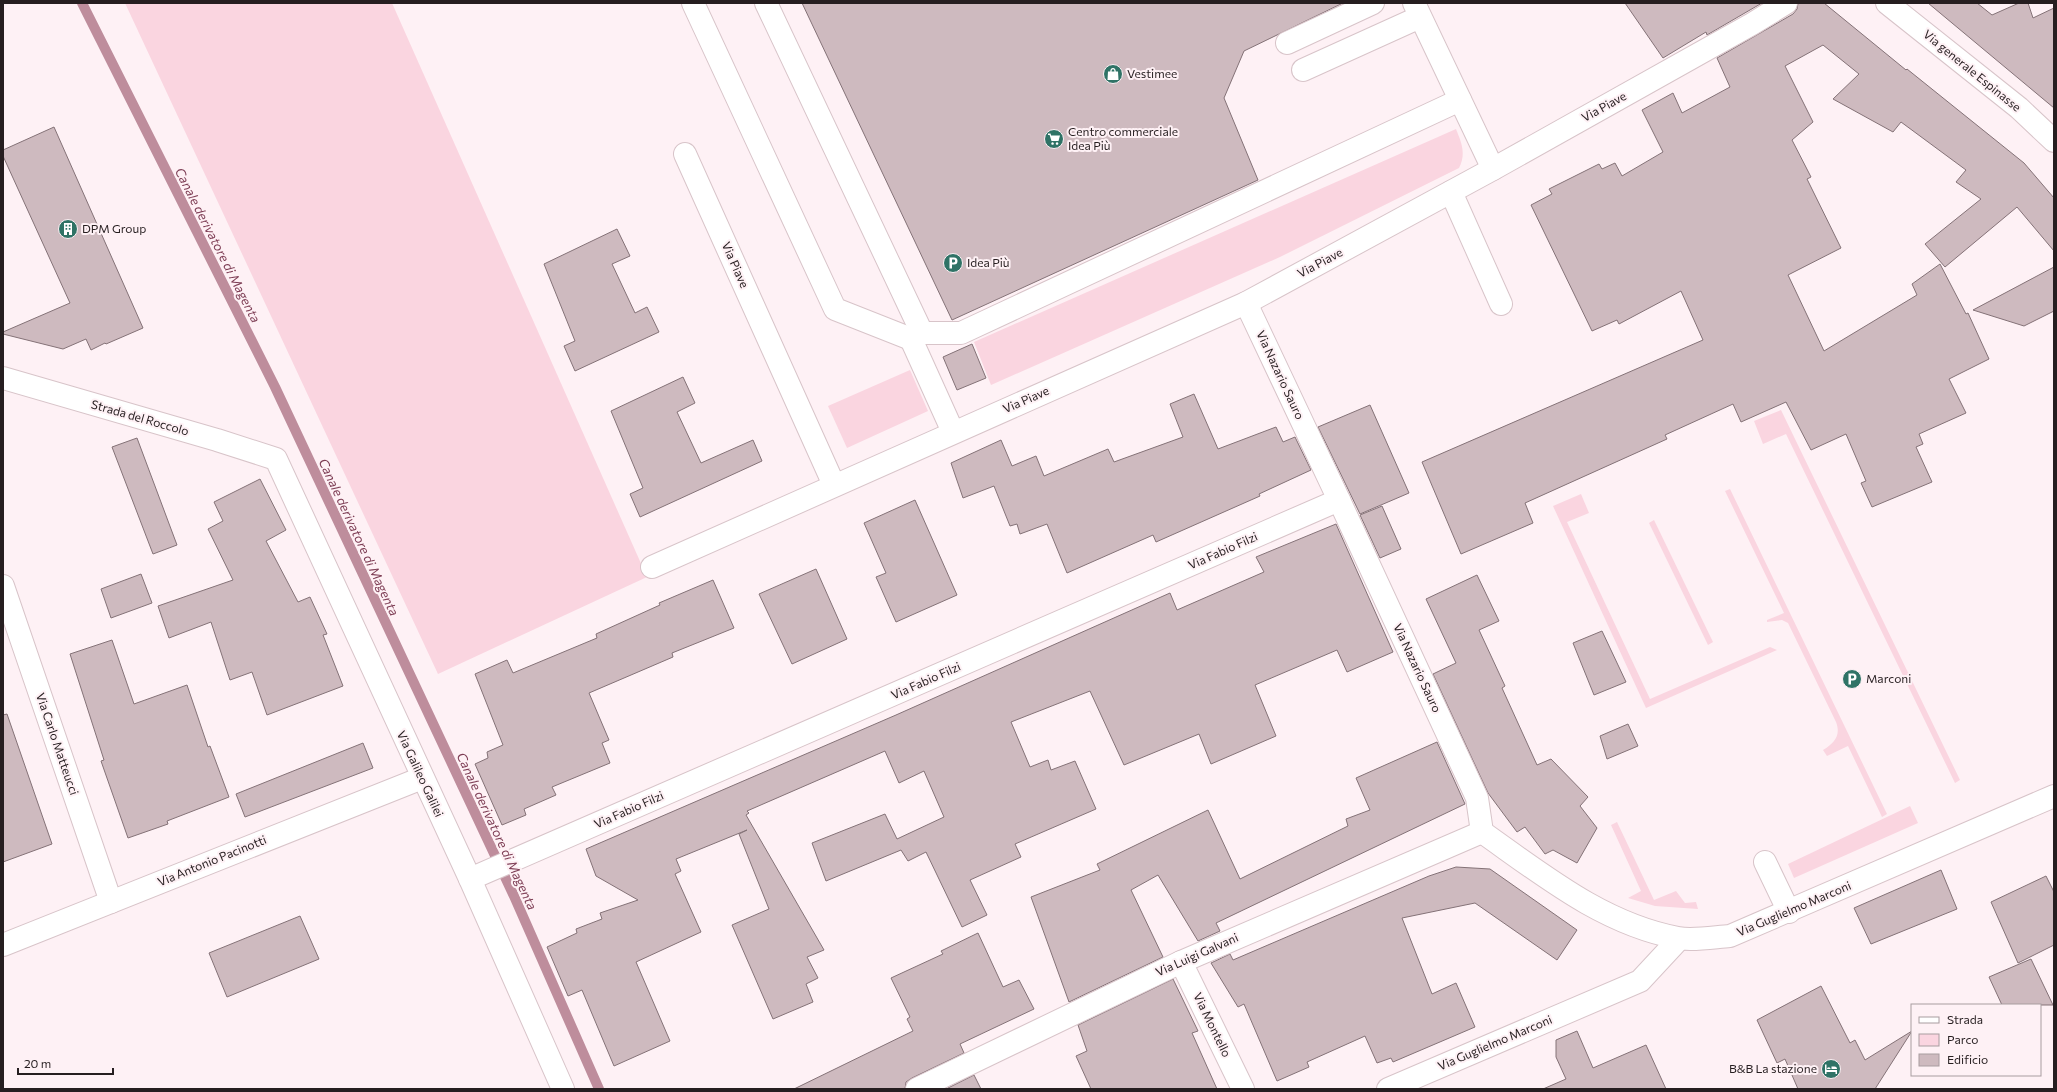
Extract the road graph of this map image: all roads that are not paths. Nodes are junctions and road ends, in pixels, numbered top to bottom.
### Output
1 (693, 3) edge
2 (766, 3) edge
3 (1374, 3) edge
4 (1786, 3) edge
5 (1887, 3) edge
6 (1417, 10) edge
7 (1287, 43) dead end
8 (1303, 70) dead end
9 (1460, 100) junction
10 (2054, 141) edge
11 (685, 154) dead end
12 (1493, 170) junction
13 (1451, 192) junction
14 (1246, 303) junction
15 (1501, 304) dead end
16 (917, 336) junction
17 (3, 378) edge
18 (953, 432) junction
19 (276, 459) joint
20 (834, 484) junction
21 (1339, 500) junction
22 (652, 567) dead end
23 (3, 586) edge
24 (422, 778) junction
25 (2054, 796) edge
26 (1482, 832) junction
27 (1765, 862) dead end
28 (476, 876) junction
29 (111, 902) junction
30 (1789, 912) junction
31 (1679, 939) junction
32 (3, 945) edge
33 (1181, 962) junction
34 (563, 1089) edge
35 (917, 1089) edge
36 (1243, 1089) edge
37 (1388, 1089) edge

1 - 16 street
2 - 16 street
3 - 7 street
4 - 12 street, Via Piave
5 - 10 street, Via generale Espinasse
6 - 8 street
6 - 9 street
9 - 12 street
9 - 16 street
11 - 20 street, Via Piave
12 - 13 street, Via Piave
13 - 14 street, Via Piave
13 - 15 street
14 - 18 street, Via Piave
14 - 21 street, Via Nazario Sauro
16 - 18 street
17 - 19 street, Strada del Roccolo
18 - 20 street, Via Piave
19 - 24 street, Via Galileo Galilei
20 - 22 street, Via Piave
21 - 26 street, Via Nazario Sauro
21 - 28 street, Via Fabio Filzi
23 - 29 street, Via Carlo Matteucci
24 - 28 street, Via Galileo Galilei
24 - 29 street, Via Antonio Pacinotti
25 - 30 street, Via Guglielmo Marconi
26 - 31 street
26 - 33 street, Via Luigi Galvani
27 - 30 street
28 - 34 street, Via Galileo Galilei
29 - 32 street, Via Antonio Pacinotti
30 - 31 street, Via Guglielmo Marconi
31 - 37 street, Via Guglielmo Marconi
33 - 35 street, Via Luigi Galvani
33 - 36 street, Via Montello

